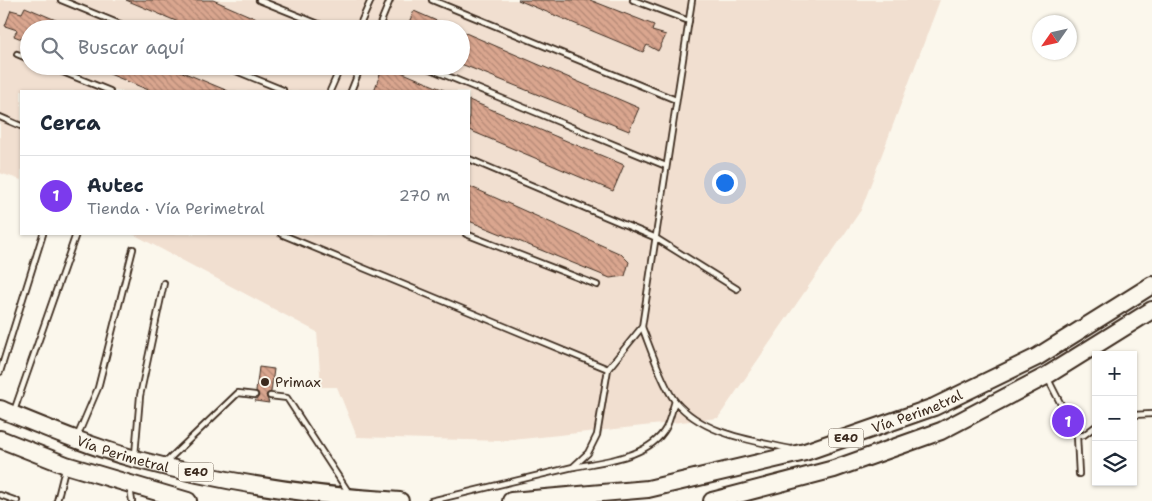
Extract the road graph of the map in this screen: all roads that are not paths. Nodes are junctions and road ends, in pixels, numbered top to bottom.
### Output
1 (61, 0) edge
2 (260, 0) edge
3 (371, 0) edge
4 (390, 0) edge
5 (432, 0) edge
6 (634, 0) edge
7 (692, 0) edge
8 (110, 20) edge
9 (309, 20) edge
10 (362, 20) edge
11 (382, 20) edge
12 (689, 21) junction
13 (17, 54) dead end
14 (20, 55) edge
15 (70, 75) edge
16 (246, 75) edge
17 (337, 75) edge
18 (357, 75) edge
19 (445, 75) edge
20 (108, 90) edge
21 (283, 90) edge
22 (330, 90) edge
23 (350, 90) edge
24 (676, 100) junction
25 (0, 117) edge
26 (20, 126) edge
27 (470, 159) edge
28 (666, 166) junction
29 (43, 235) edge
30 (76, 235) edge
31 (284, 235) edge
32 (469, 235) edge
33 (654, 237) junction
34 (133, 249) dead end
35 (164, 283) dead end
36 (598, 285) dead end
37 (1152, 285) edge
38 (737, 289) dead end
39 (1152, 310) edge
40 (642, 328) junction
41 (608, 369) junction
42 (0, 372) edge
43 (1046, 376) junction
44 (255, 395) dead end
45 (270, 396) dead end
46 (675, 401) junction
47 (7, 412) edge
48 (1152, 414) edge
49 (1137, 415) edge
50 (1092, 429) edge
51 (1077, 436) junction
52 (77, 438) junction
53 (0, 439) edge
54 (804, 452) junction
55 (135, 458) junction
56 (66, 465) junction
57 (164, 465) junction
58 (573, 467) junction
59 (1079, 474) dead end
60 (129, 484) junction
61 (0, 495) edge
62 (352, 498) junction
63 (17, 501) edge
64 (57, 501) edge
65 (132, 501) edge
66 (188, 501) edge
67 (400, 501) edge
68 (431, 501) edge
69 (511, 501) edge
70 (712, 501) edge

1 - 8 lane
2 - 9 lane
3 - 10 lane
4 - 11 lane
5 - 24 lane
6 - 12 lane
7 - 12 lane
12 - 24 lane
13 - 14 lane
15 - 20 lane
16 - 21 lane
17 - 22 lane
18 - 23 lane
19 - 28 lane
24 - 28 lane
25 - 26 lane
27 - 33 lane
28 - 33 lane
29 - 42 lane
30 - 47 lane
31 - 41 lane
32 - 36 lane
33 - 38 lane
33 - 40 lane
34 - 52 lane
35 - 55 lane
37 - 54 highway, Vía Perimetral / E40
39 - 43 highway, Vía Perimetral / E40
40 - 41 lane
40 - 46 lane
41 - 58 lane
43 - 51 lane
43 - 70 highway, Vía Perimetral / E40
44 - 57 lane
45 - 62 lane
46 - 54 lane
46 - 58 lane
47 - 52 highway, Vía Perimetral / E40
48 - 49 lane
50 - 51 lane
51 - 59 lane
52 - 55 highway, Vía Perimetral / E40
53 - 56 highway, Vía Perimetral / E40
54 - 69 highway, Vía Perimetral / E40
55 - 57 highway, Vía Perimetral / E40
56 - 60 highway, Vía Perimetral / E40
56 - 64 lane
57 - 62 highway, Vía Perimetral / E40
58 - 68 lane
60 - 65 lane
60 - 66 highway, Vía Perimetral / E40
61 - 63 lane
62 - 67 highway, Vía Perimetral / E40

